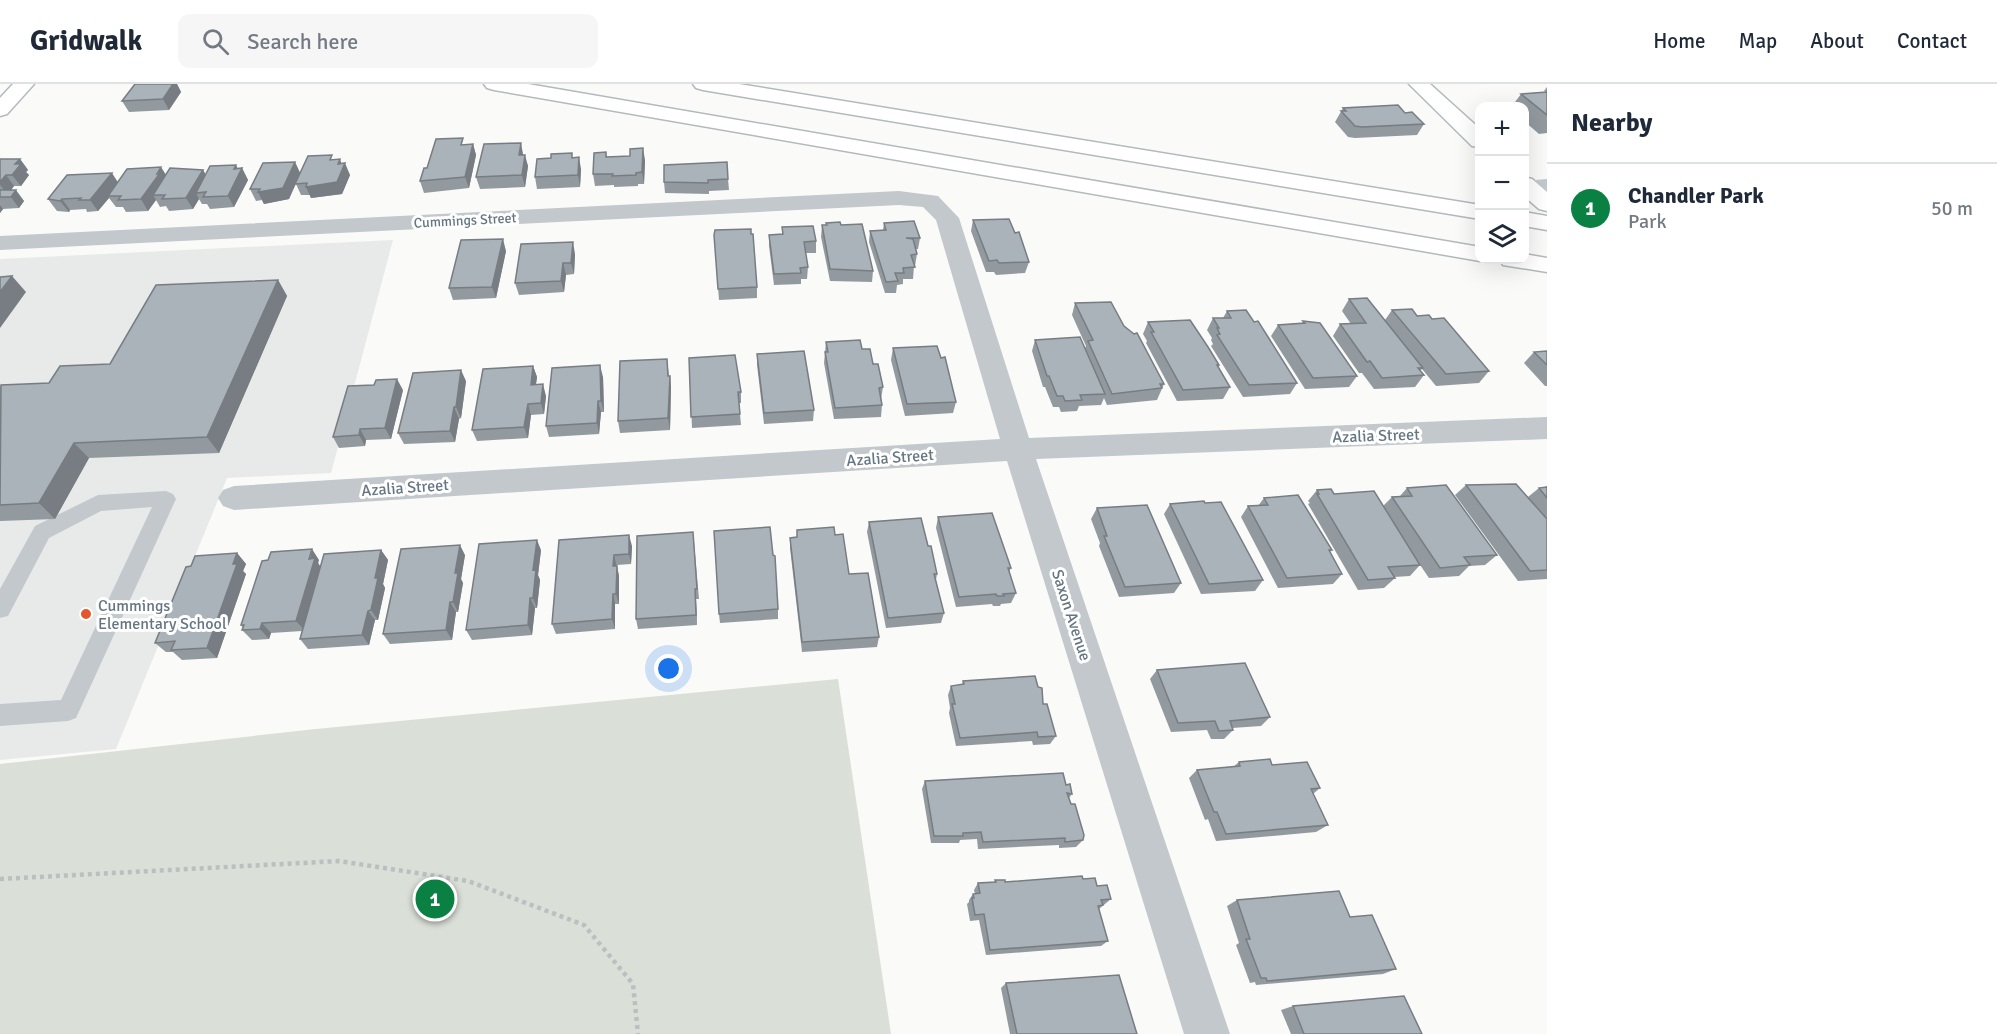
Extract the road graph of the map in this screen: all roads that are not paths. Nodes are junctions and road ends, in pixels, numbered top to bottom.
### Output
1 (24, 84) edge
2 (494, 84) edge
3 (703, 84) edge
4 (1419, 84) edge
5 (0, 110) edge
6 (1475, 137) edge
7 (930, 201) joint
8 (1475, 211) edge
9 (1529, 220) edge
10 (1547, 223) edge
11 (0, 243) edge
12 (1475, 253) edge
13 (1529, 262) edge
14 (1547, 265) edge
15 (1547, 428) edge
16 (1018, 449) junction
17 (234, 498) dead end
18 (0, 609) edge
19 (0, 715) edge
20 (1207, 1034) edge

1 - 5 main road
2 - 12 main road
3 - 8 main road
4 - 6 main road
7 - 11 street, Cummings Street
7 - 16 street, Saxon Avenue
9 - 10 main road
13 - 14 main road
15 - 16 street, Azalia Street
16 - 17 street, Azalia Street
16 - 20 street, Saxon Avenue
18 - 19 lane

